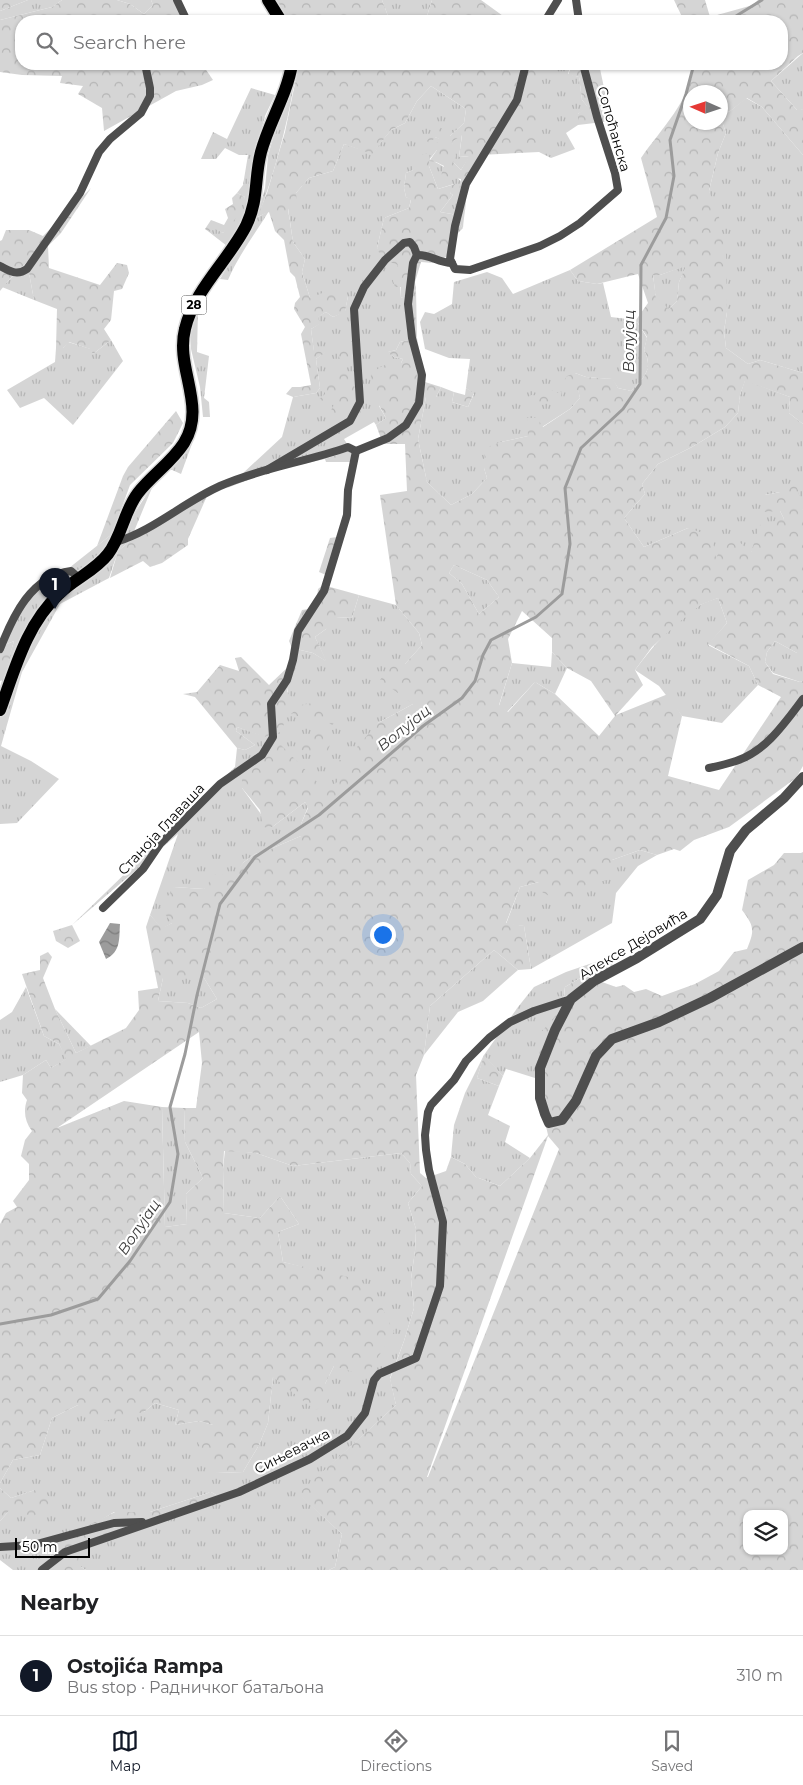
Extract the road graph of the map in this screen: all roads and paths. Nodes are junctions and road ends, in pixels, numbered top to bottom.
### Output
1 (177, 0) edge
2 (268, 0) edge
3 (558, 0) edge
4 (576, 0) edge
5 (184, 15) edge
6 (277, 15) edge
7 (549, 15) edge
8 (578, 15) edge
9 (146, 70) edge
10 (291, 70) edge
11 (524, 70) edge
12 (585, 70) edge
13 (417, 255) junction
14 (452, 263) junction
15 (0, 266) edge
16 (356, 451) junction
17 (266, 470) junction
18 (116, 542) junction
19 (79, 578) junction
20 (0, 649) edge
21 (803, 700) edge
22 (0, 710) edge
23 (710, 768) dead end
24 (803, 777) edge
25 (103, 908) dead end
26 (803, 947) edge
27 (571, 999) junction
28 (152, 1521) junction
29 (0, 1547) edge
30 (42, 1570) edge

1 - 5 street
2 - 6 main road
3 - 7 street
4 - 8 street
9 - 15 street
10 - 18 main road, 28
11 - 14 street
12 - 14 street, Сопоћанска
13 - 14 street
13 - 16 street
13 - 17 street
16 - 17 street
16 - 25 street, Станоја Главаша
17 - 18 street
18 - 19 main road, 28
19 - 20 street
19 - 22 main road, 28
21 - 23 street
24 - 27 street, Алексе Дејовића
26 - 27 street, Алексе Дејовића
27 - 28 street, Сињевачка
28 - 29 street
28 - 30 street, Сињевачка

